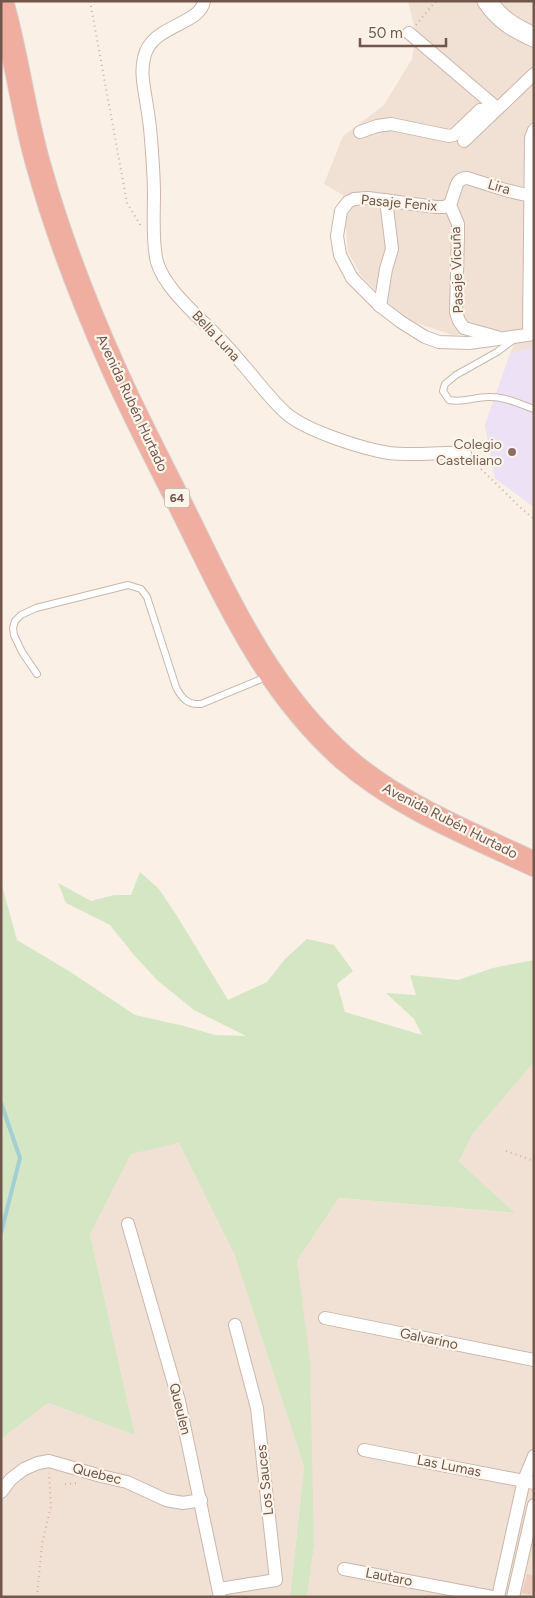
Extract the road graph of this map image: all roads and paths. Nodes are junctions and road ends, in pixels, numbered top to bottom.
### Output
1 (1, 1) edge
2 (90, 1) edge
3 (204, 1) edge
4 (438, 1) edge
5 (487, 1) edge
6 (409, 33) joint
7 (534, 36) edge
8 (1, 51) edge
9 (534, 74) edge
10 (497, 108) junction
11 (534, 130) edge
12 (360, 132) dead end
13 (464, 142) dead end
14 (532, 195) edge
15 (386, 200) junction
16 (450, 205) junction
17 (141, 226) dead end
18 (380, 306) junction
19 (527, 335) edge
20 (501, 338) junction
21 (534, 409) edge
22 (465, 453) joint
23 (534, 519) edge
24 (37, 674) dead end
25 (258, 680) junction
26 (534, 864) edge
27 (534, 879) edge
28 (506, 1151) dead end
29 (534, 1161) edge
30 (128, 1224) dead end
31 (325, 1318) dead end
32 (234, 1325) dead end
33 (534, 1360) edge
34 (364, 1450) dead end
35 (534, 1456) edge
36 (48, 1461) junction
37 (529, 1481) edge
38 (1, 1492) edge
39 (201, 1500) junction
40 (534, 1505) edge
41 (344, 1569) dead end
42 (220, 1593) edge
43 (37, 1597) edge
44 (492, 1597) edge
45 (498, 1597) edge
46 (513, 1597) edge

1 - 26 highway, Avenida Rubén Hurtado / 64
2 - 17 path
3 - 22 street, Bella Luna
4 - 6 path
5 - 7 street
6 - 10 street
8 - 25 highway, Avenida Rubén Hurtado / 64
9 - 10 street
10 - 12 street
10 - 13 street
11 - 14 street
14 - 16 street, Lira
14 - 19 street
15 - 16 street, Pasaje Fenix
15 - 18 street
15 - 18 street, Pasaje Fenix
16 - 20 street, Pasaje Vicuña
18 - 20 street
19 - 20 street
19 - 21 lane
22 - 23 path
24 - 25 lane
25 - 27 highway, Avenida Rubén Hurtado / 64
28 - 29 path
30 - 39 street, Queulen
31 - 33 street, Galvarino
32 - 42 street, Los Sauces
34 - 37 street, Las Lumas
35 - 37 street
36 - 38 street
36 - 39 street, Quebec
36 - 43 path
37 - 45 street
39 - 42 street, Queulen
40 - 46 street
41 - 44 street, Lautaro

